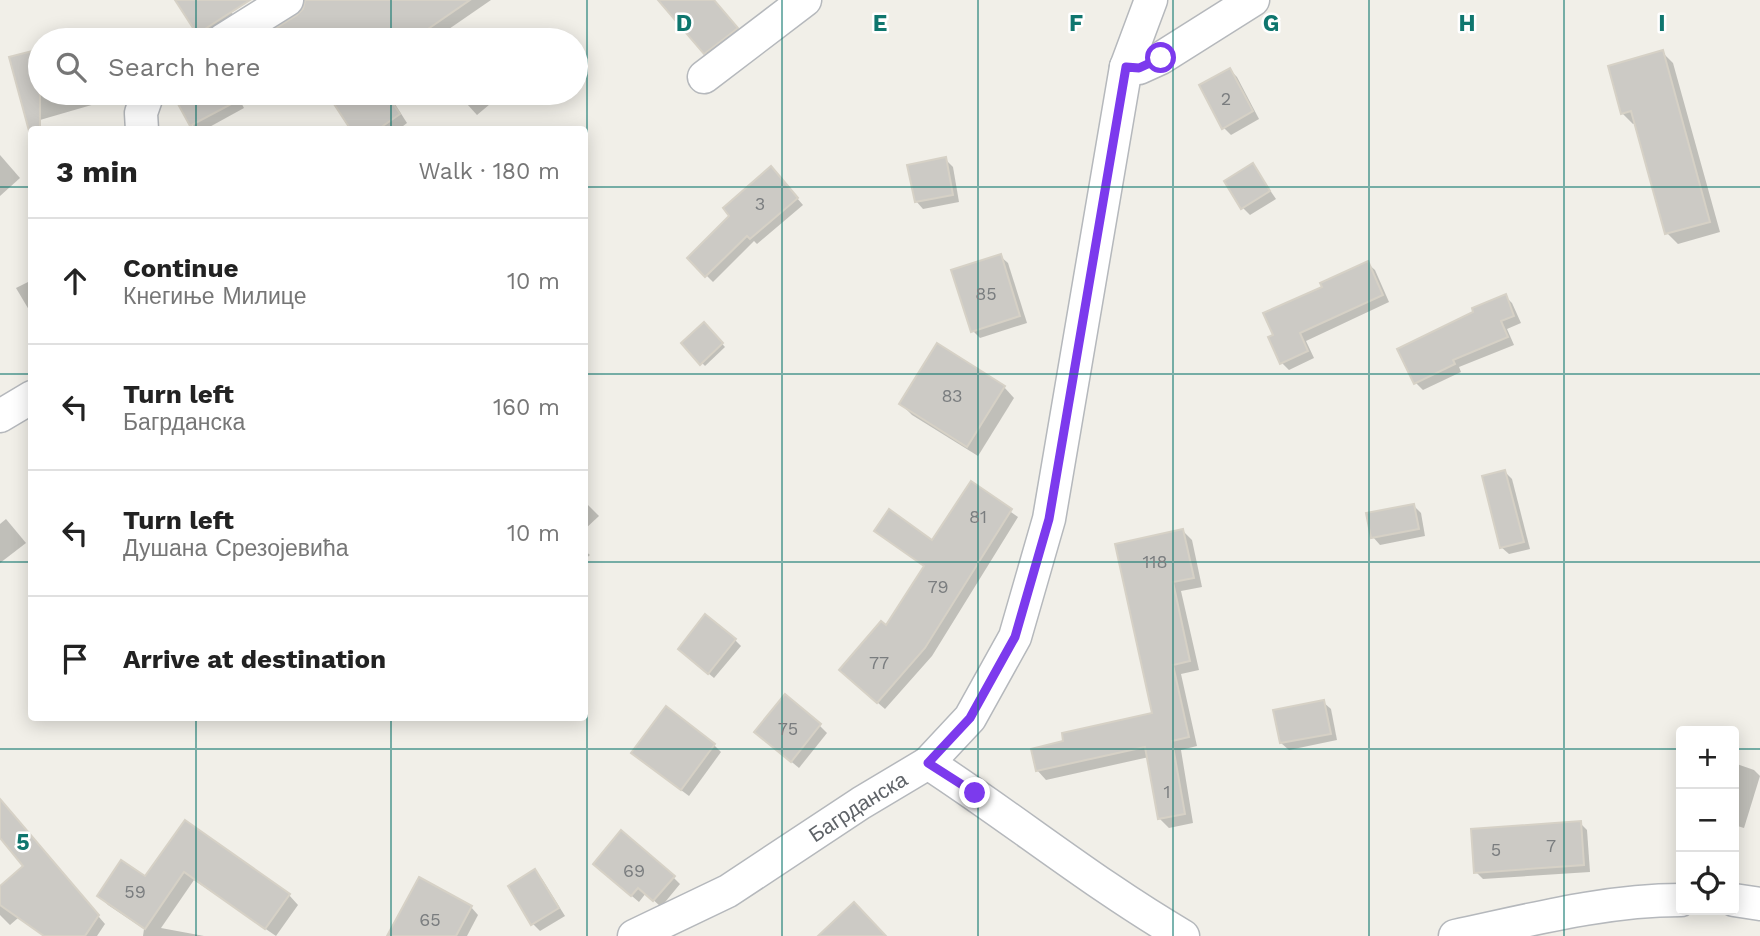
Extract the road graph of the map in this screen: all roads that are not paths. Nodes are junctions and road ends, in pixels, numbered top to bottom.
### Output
1 (287, 0) edge
2 (805, 0) edge
3 (1151, 0) edge
4 (1253, 0) edge
5 (242, 28) edge
6 (1126, 67) junction
7 (704, 76) dead end
8 (144, 105) edge
9 (142, 126) edge
10 (28, 399) edge
11 (0, 416) edge
12 (928, 763) junction
13 (1676, 900) edge
14 (1739, 901) edge
15 (1760, 904) edge
16 (634, 936) edge
17 (1183, 936) edge
18 (1455, 936) edge

1 - 5 street
2 - 7 street
3 - 6 street, Багрданска
4 - 6 street
6 - 12 street, Багрданска
8 - 9 street
10 - 11 street
12 - 16 street, Багрданска
12 - 17 street
13 - 18 street
14 - 15 street

